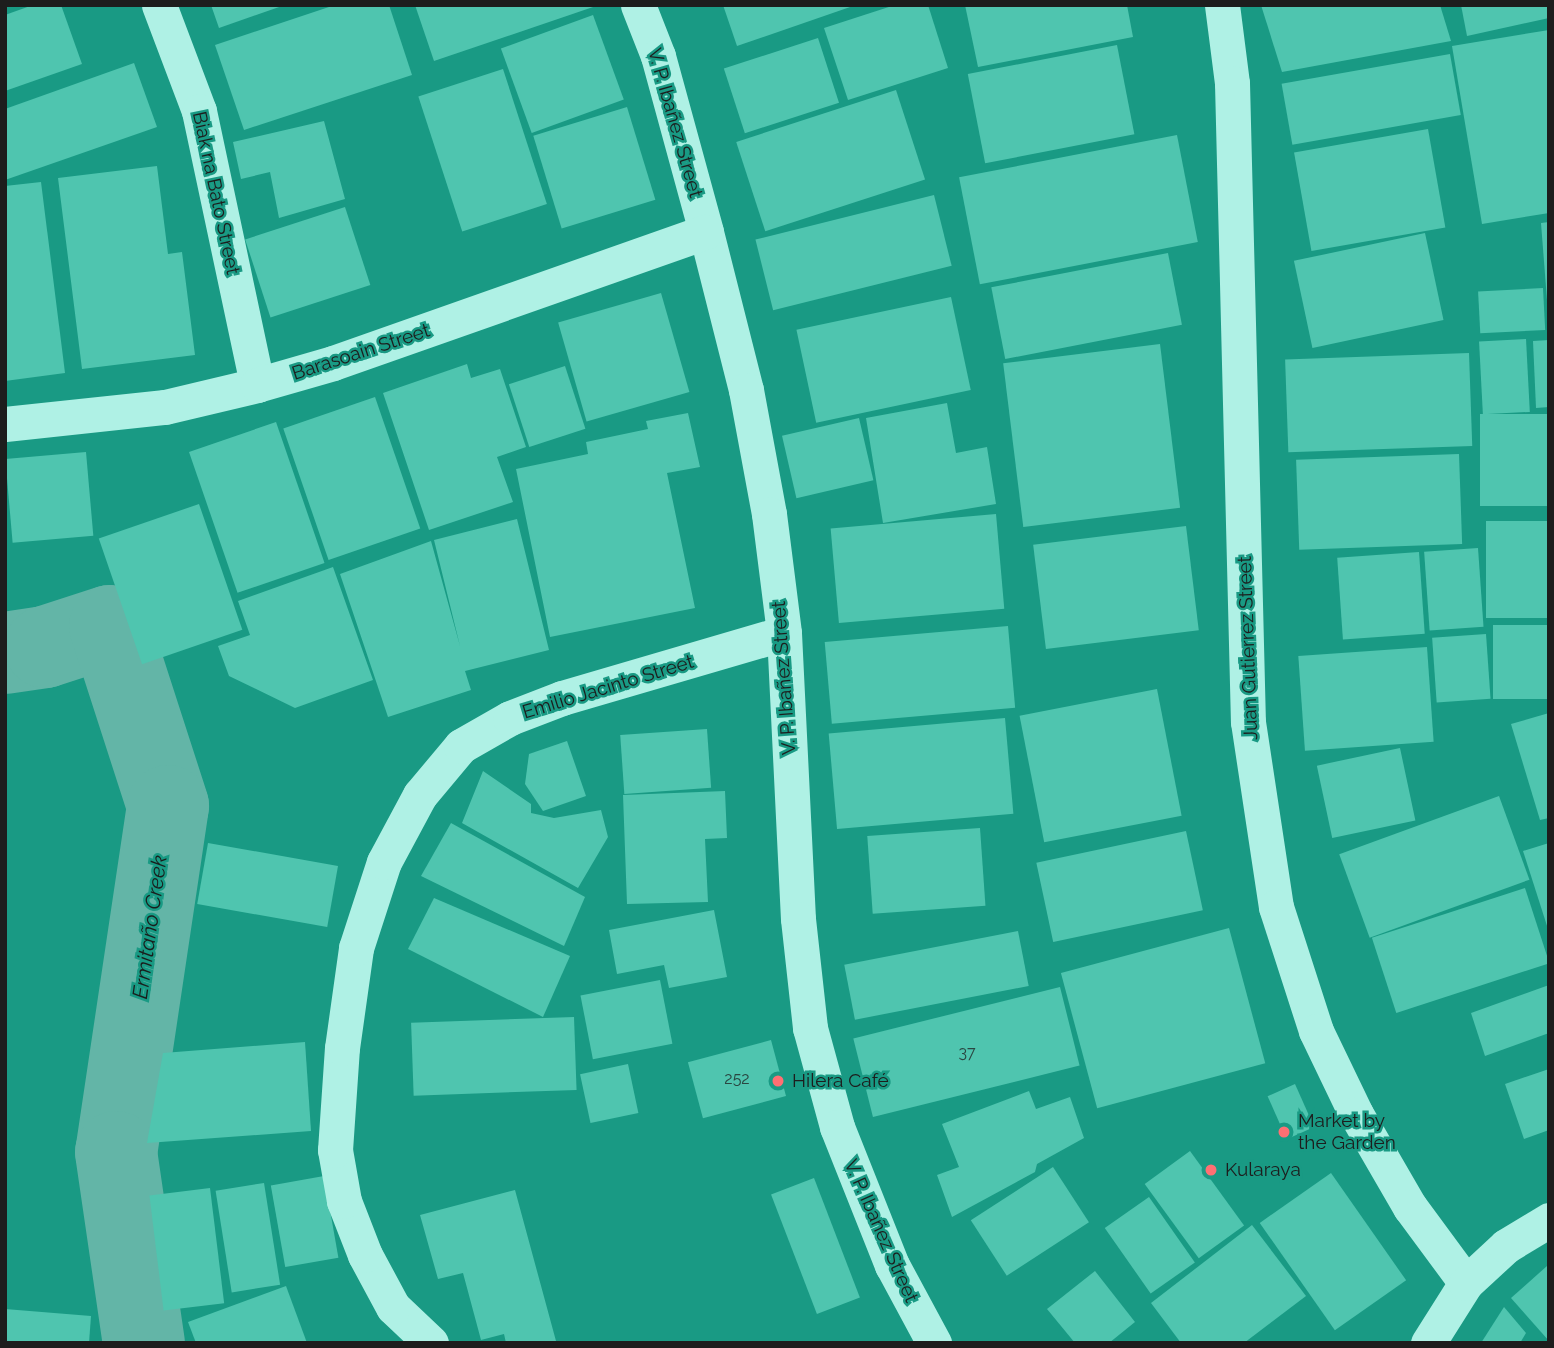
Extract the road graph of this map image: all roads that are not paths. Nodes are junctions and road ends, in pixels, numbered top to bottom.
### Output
1 (159, 5) edge
2 (638, 5) edge
3 (1222, 5) edge
4 (706, 232) junction
5 (257, 385) junction
6 (5, 424) edge
7 (784, 633) junction
8 (1549, 1220) edge
9 (1466, 1283) junction
10 (931, 1342) edge
11 (431, 1343) edge
12 (1428, 1343) edge

1 - 5 street, Biak na Bato Street
2 - 4 street, V. P. Ibañez Street
3 - 9 street, Juan Gutierrez Street
4 - 5 street, Barasoain Street
4 - 7 street, V. P. Ibañez Street
5 - 6 street, Barasoain Street
7 - 10 street, V. P. Ibañez Street
7 - 11 street, Emilio Jacinto Street
8 - 9 street
9 - 12 street

